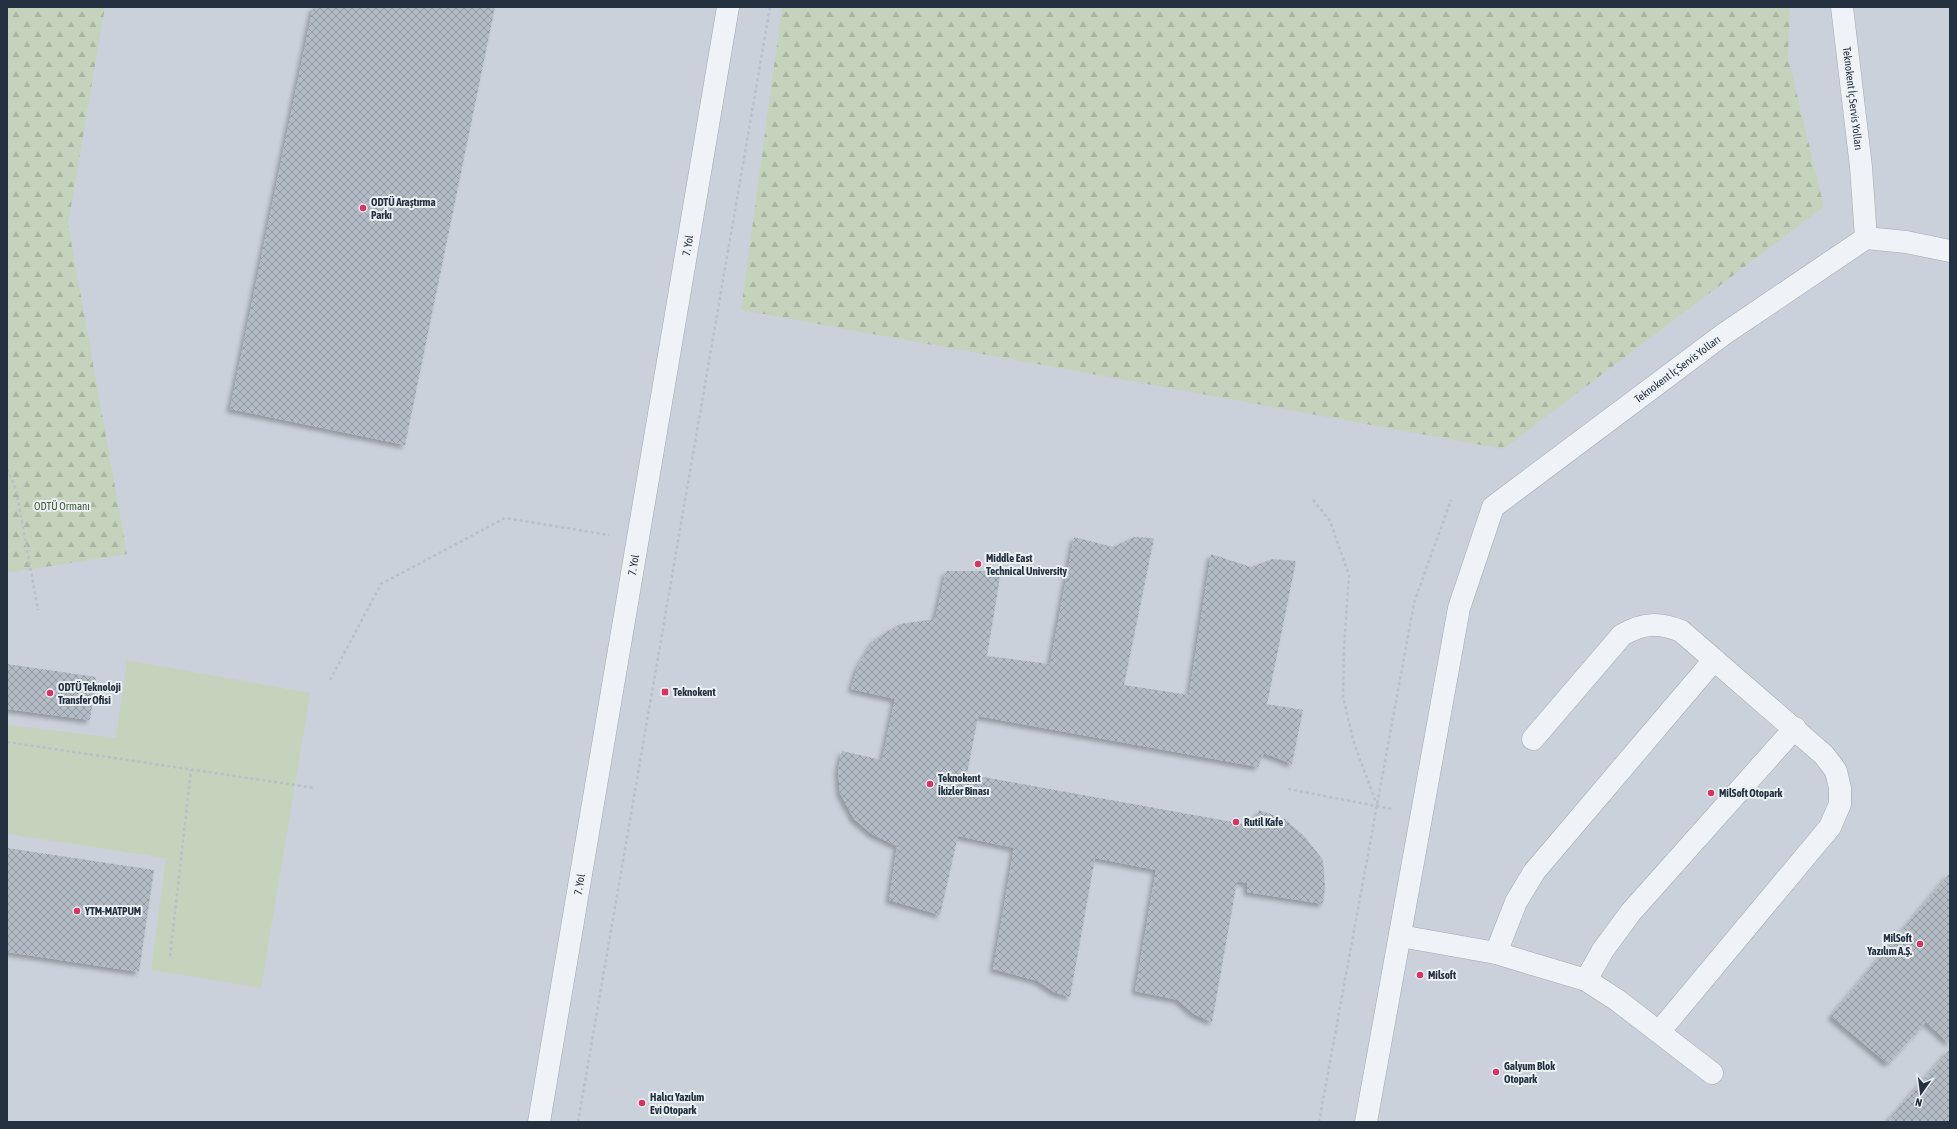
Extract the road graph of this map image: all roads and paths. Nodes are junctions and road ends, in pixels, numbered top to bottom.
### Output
1 (728, 7) edge
2 (770, 7) edge
3 (1842, 7) edge
4 (1866, 238) junction
5 (1950, 250) edge
6 (7, 469) edge
7 (1313, 500) dead end
8 (1451, 500) dead end
9 (637, 540) junction
10 (38, 610) dead end
11 (1714, 660) junction
12 (330, 680) dead end
13 (1795, 728) junction
14 (1533, 739) dead end
15 (7, 742) edge
16 (191, 770) junction
17 (315, 788) dead end
18 (1288, 789) dead end
19 (1377, 806) junction
20 (1422, 815) junction
21 (1400, 936) junction
22 (1496, 953) junction
23 (170, 956) dead end
24 (1586, 980) junction
25 (1659, 1032) junction
26 (1712, 1073) dead end
27 (539, 1122) edge
28 (578, 1122) edge
29 (1320, 1122) edge
30 (1366, 1122) edge

1 - 9 street, 7. Yol
2 - 28 path
3 - 4 street, Teknokent İç Servis Yolları
4 - 5 street
4 - 20 street, Teknokent İç Servis Yolları
6 - 10 path
7 - 19 path
8 - 19 path
9 - 12 path
9 - 27 street, 7. Yol
11 - 13 street
11 - 14 street
11 - 22 street
13 - 24 street
13 - 25 street
15 - 16 path
16 - 17 path
16 - 23 path
18 - 19 path
19 - 20 path
19 - 29 path
20 - 21 street
21 - 22 street
21 - 30 street
22 - 24 street
24 - 25 street
25 - 26 street

